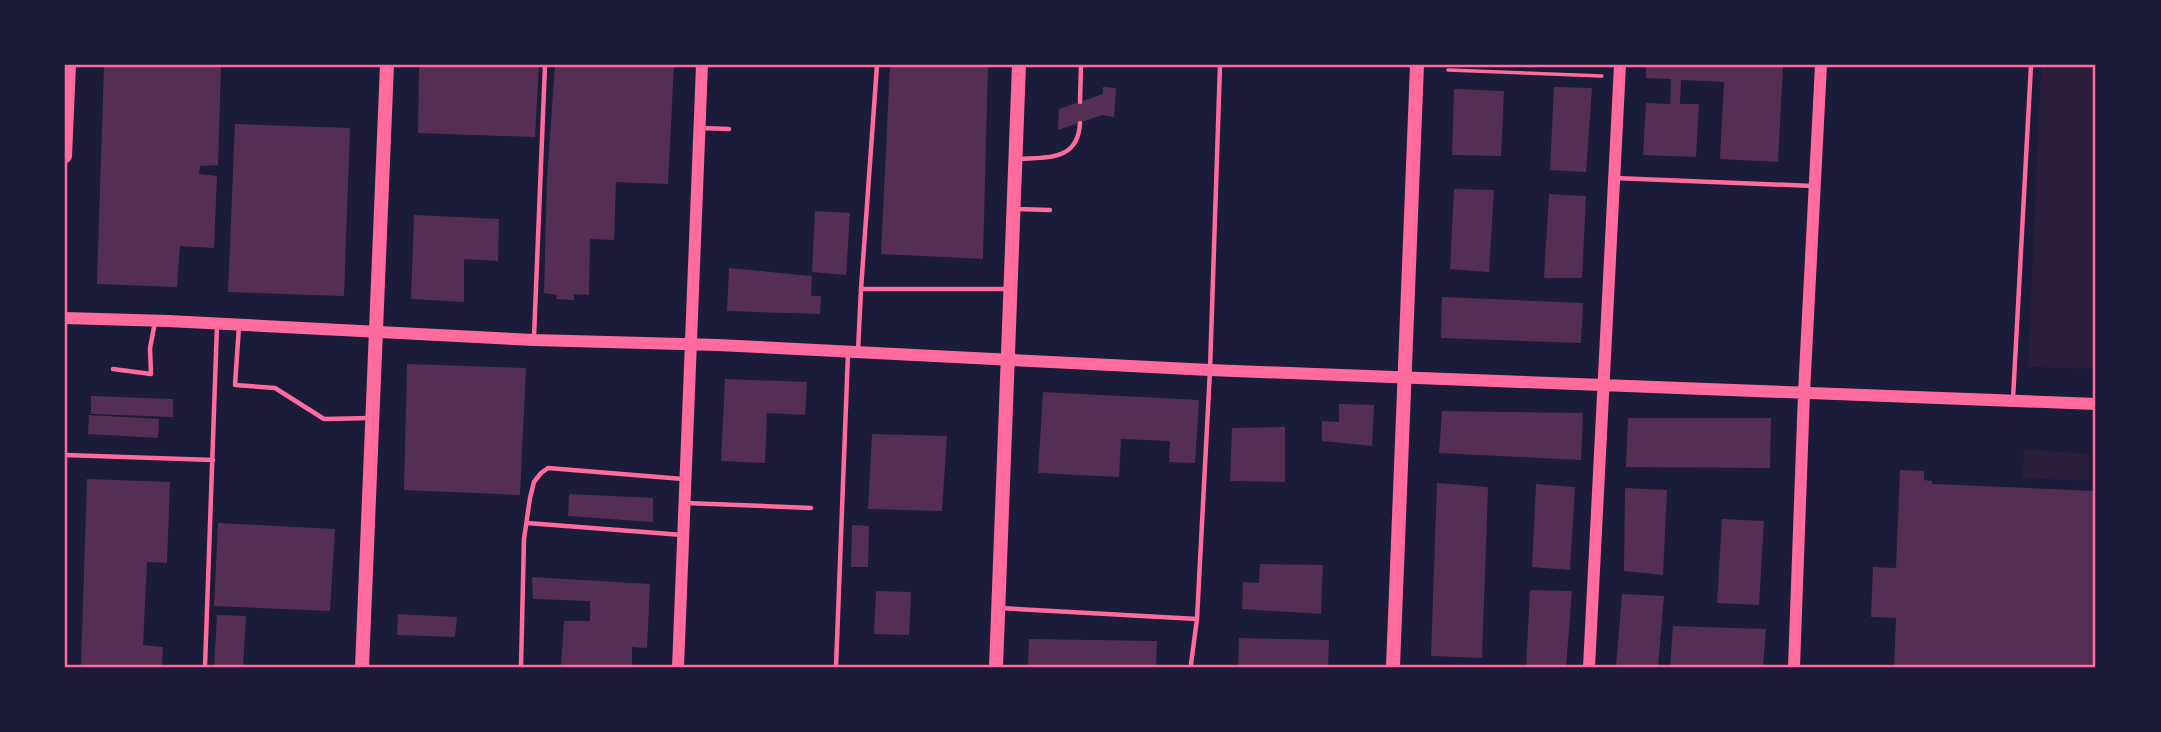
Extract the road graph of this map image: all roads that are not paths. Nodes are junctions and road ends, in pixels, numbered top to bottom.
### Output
1 (69, 65) edge
2 (387, 65) edge
3 (545, 65) edge
4 (702, 65) edge
5 (877, 65) edge
6 (1019, 65) edge
7 (1082, 65) edge
8 (1220, 65) edge
9 (1418, 65) edge
10 (1620, 65) edge
11 (1821, 65) edge
12 (2031, 65) edge
13 (66, 96) edge
14 (1080, 102) dead end
15 (1080, 122) dead end
16 (700, 128) junction
17 (729, 129) dead end
18 (65, 156) edge
19 (1016, 159) junction
20 (1614, 178) junction
21 (1815, 186) junction
22 (1014, 209) junction
23 (1049, 210) dead end
24 (861, 289) junction
25 (1011, 289) junction
26 (65, 318) edge
27 (155, 321) junction
28 (217, 324) junction
29 (239, 325) junction
30 (376, 333) junction
31 (534, 340) junction
32 (691, 344) junction
33 (853, 352) junction
34 (1008, 359) junction
35 (113, 369) dead end
36 (1210, 370) junction
37 (1405, 377) junction
38 (1604, 385) junction
39 (1804, 393) junction
40 (2013, 401) junction
41 (2096, 404) edge
42 (372, 418) junction
43 (65, 455) edge
44 (212, 460) junction
45 (686, 479) junction
46 (685, 502) junction
47 (811, 508) dead end
48 (527, 523) junction
49 (684, 535) junction
50 (998, 608) junction
51 (1197, 619) junction
52 (1191, 664) dead end
53 (205, 667) edge
54 (362, 667) edge
55 (521, 667) edge
56 (678, 667) edge
57 (836, 667) edge
58 (996, 667) edge
59 (1393, 667) edge
60 (1589, 667) edge
61 (1794, 667) edge

1 - 13 main road
2 - 30 main road
3 - 31 lane
4 - 16 street
5 - 24 lane
6 - 19 main road
7 - 14 lane
8 - 36 lane
9 - 37 main road
10 - 20 street
11 - 21 street
12 - 40 lane
13 - 18 main road
15 - 19 lane
16 - 17 lane
16 - 32 street
19 - 22 main road
20 - 21 lane
20 - 38 street
21 - 39 street
22 - 23 lane
22 - 25 main road
24 - 25 lane
24 - 33 lane
25 - 34 main road
26 - 27 street
27 - 28 street
27 - 35 lane
28 - 29 street
28 - 44 lane
29 - 30 street
29 - 42 lane
30 - 31 street
30 - 42 main road
31 - 32 street
32 - 33 street
32 - 45 street
33 - 34 street
33 - 57 lane
34 - 36 street
34 - 50 main road
36 - 37 street
36 - 51 lane
37 - 38 street
37 - 59 main road
38 - 39 street
38 - 60 street
39 - 40 street
39 - 61 street
40 - 41 street
42 - 54 main road
43 - 44 lane
44 - 53 lane
45 - 46 street
45 - 48 lane
46 - 47 lane
46 - 49 street
48 - 49 lane
48 - 55 lane
49 - 56 street
50 - 51 lane
50 - 58 main road
51 - 52 lane

